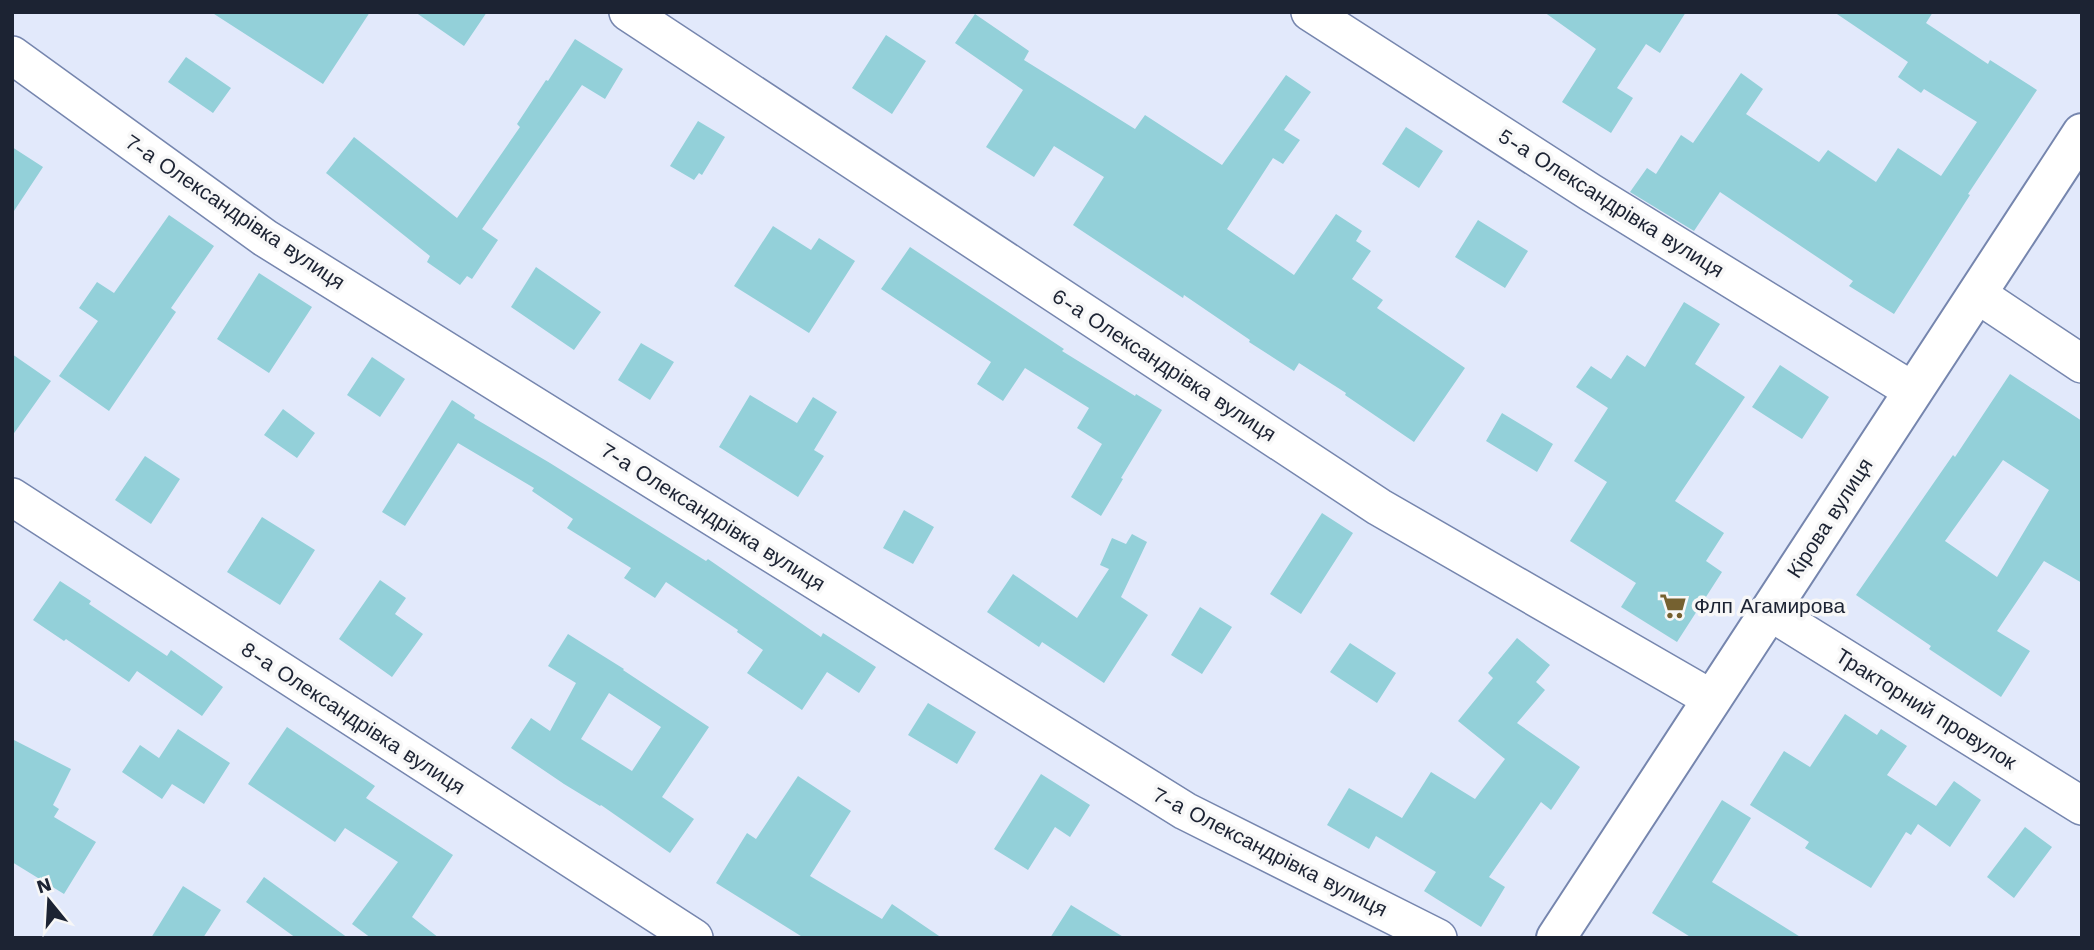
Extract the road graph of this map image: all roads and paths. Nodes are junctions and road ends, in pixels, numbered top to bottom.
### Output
1 (628, 12) edge
2 (1310, 12) edge
3 (12, 55) edge
4 (2082, 133) edge
5 (1977, 293) junction
6 (2082, 364) edge
7 (1913, 391) junction
8 (12, 497) edge
9 (1769, 611) junction
10 (1712, 699) junction
11 (2082, 806) edge
12 (1562, 936) edge
13 (694, 938) edge
14 (1438, 938) edge

1 - 10 street, 6-а Олександрівка вулиця
2 - 7 street, 5-а Олександрівка вулиця
3 - 14 street, 7-а Олександрівка вулиця
4 - 5 street, Кірова вулиця
5 - 6 street
5 - 7 street, Кірова вулиця
7 - 9 street, Кірова вулиця
8 - 13 street, 8-а Олександрівка вулиця
9 - 10 street, Кірова вулиця
9 - 11 street, Тракторний провулок
10 - 12 street, Кірова вулиця

